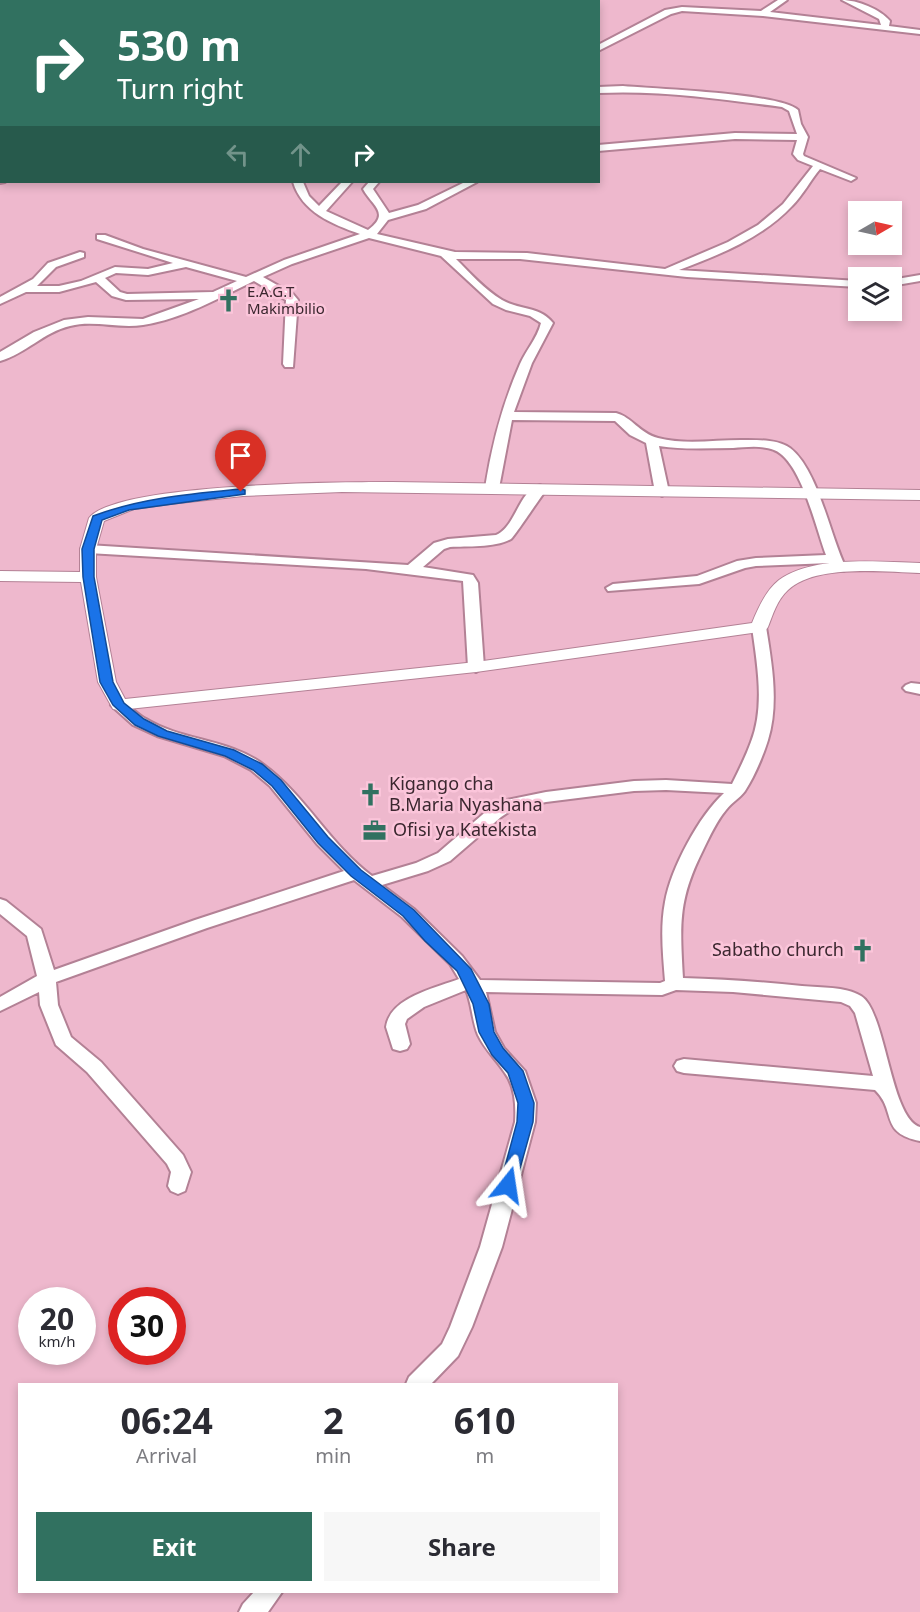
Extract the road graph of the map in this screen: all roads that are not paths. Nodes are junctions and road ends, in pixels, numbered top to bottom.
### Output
1 (783, 0) edge
2 (846, 0) edge
3 (763, 14) junction
4 (885, 29) junction
5 (920, 32) edge
6 (600, 48) edge
7 (600, 90) edge
8 (803, 137) junction
9 (600, 148) edge
10 (818, 166) junction
11 (851, 178) dead end
12 (298, 183) edge
13 (346, 183) edge
14 (373, 183) edge
15 (470, 183) edge
16 (319, 212) junction
17 (385, 218) junction
18 (368, 234) junction
19 (101, 237) dead end
20 (444, 253) junction
21 (80, 255) dead end
22 (473, 257) junction
23 (185, 264) junction
24 (463, 270) junction
25 (663, 272) junction
26 (98, 278) junction
27 (250, 278) junction
28 (920, 278) edge
29 (902, 282) edge
30 (848, 283) edge
31 (25, 289) junction
32 (214, 295) junction
33 (0, 300) edge
34 (0, 357) edge
35 (289, 364) dead end
36 (505, 416) junction
37 (652, 440) junction
38 (492, 488) junction
39 (540, 489) junction
40 (662, 492) junction
41 (811, 493) junction
42 (920, 495) edge
43 (88, 549) junction
44 (836, 564) junction
45 (920, 568) edge
46 (412, 569) junction
47 (0, 576) edge
48 (88, 577) junction
49 (613, 588) dead end
50 (759, 627) junction
51 (476, 667) junction
52 (119, 705) junction
53 (738, 789) junction
54 (363, 878) junction
55 (0, 905) edge
56 (47, 979) junction
57 (473, 983) junction
58 (674, 984) junction
59 (0, 1005) edge
60 (400, 1044) dead end
61 (684, 1066) dead end
62 (886, 1088) junction
63 (920, 1134) edge
64 (178, 1186) dead end
65 (418, 1383) edge
66 (269, 1593) edge
67 (252, 1612) edge

1 - 3 street
2 - 4 street
3 - 4 street
3 - 6 street
4 - 5 street
7 - 8 street
8 - 9 street
8 - 10 street
10 - 11 street
10 - 25 street
12 - 16 street
13 - 16 street
14 - 17 street
15 - 17 street
16 - 18 street
17 - 18 street
18 - 20 street
18 - 27 street
19 - 23 street
20 - 22 street
20 - 24 street
21 - 31 street
22 - 24 street
22 - 25 street
23 - 26 street
23 - 27 street
24 - 36 street
25 - 30 street
26 - 31 street
26 - 32 street
27 - 32 street
27 - 35 street
28 - 29 street
31 - 33 street
32 - 34 street
36 - 37 street
36 - 38 street
37 - 40 street
37 - 41 street
38 - 39 street
38 - 43 street
39 - 40 street
39 - 46 street
40 - 41 street
41 - 42 street
41 - 44 street
43 - 46 street
43 - 48 street
44 - 45 street
44 - 49 street
44 - 50 street
46 - 51 street
47 - 48 street
48 - 52 street
50 - 51 street
50 - 53 street
51 - 52 street
52 - 54 street
53 - 54 street
53 - 58 street
54 - 56 street
54 - 57 street
55 - 56 street
56 - 59 street
56 - 64 street
57 - 58 street
57 - 60 street
57 - 65 street
58 - 62 street
61 - 62 street
62 - 63 street
66 - 67 street

